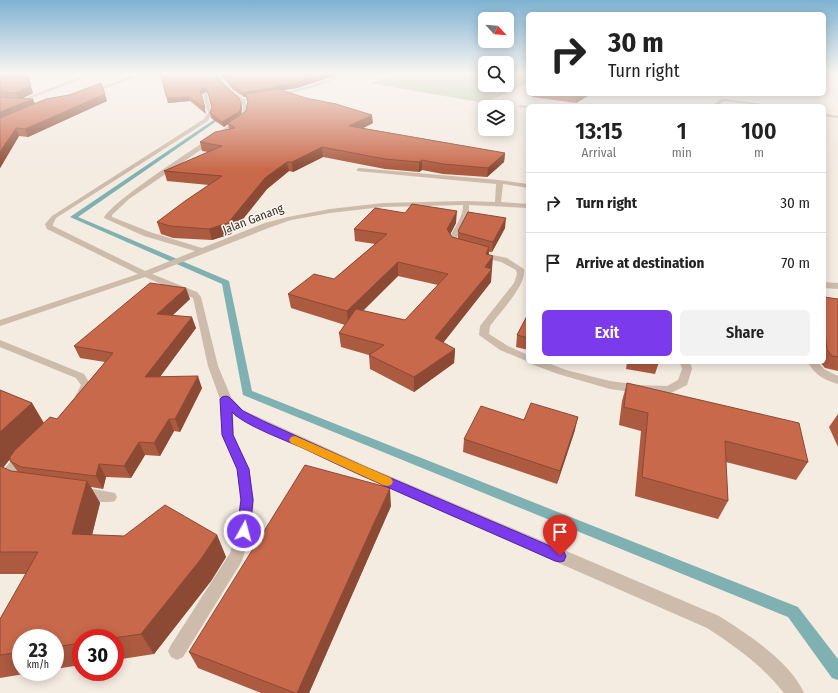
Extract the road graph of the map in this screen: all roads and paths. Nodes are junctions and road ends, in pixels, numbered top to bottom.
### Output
1 (208, 105) edge
2 (245, 105) edge
3 (520, 106) dead end
4 (526, 107) edge
5 (826, 115) edge
6 (838, 117) edge
7 (359, 170) edge
8 (499, 182) junction
9 (526, 186) edge
10 (466, 203) junction
11 (498, 203) junction
12 (526, 206) edge
13 (203, 250) junction
14 (150, 272) junction
15 (826, 285) edge
16 (838, 286) edge
17 (0, 323) edge
18 (0, 343) edge
19 (526, 359) edge
20 (540, 364) edge
21 (686, 364) edge
22 (814, 364) edge
23 (838, 380) edge
24 (226, 399) junction
25 (72, 406) edge
26 (29, 449) edge
27 (26, 486) edge
28 (72, 492) edge
29 (110, 498) dead end
30 (177, 651) dead end
31 (795, 693) edge

1 - 14 street
2 - 13 street
3 - 4 street
5 - 6 street
7 - 8 street
8 - 9 street
8 - 11 street
10 - 11 street, Jalan Ganang
10 - 13 street, Jalan Ganang
10 - 19 street
11 - 12 street, Jalan Ganang
13 - 14 street, Jalan Ganang
14 - 17 street, Jalan Ganang
14 - 24 street
15 - 16 street
18 - 25 street
20 - 21 street
22 - 23 street
24 - 30 street
24 - 31 street
26 - 27 street
28 - 29 street

